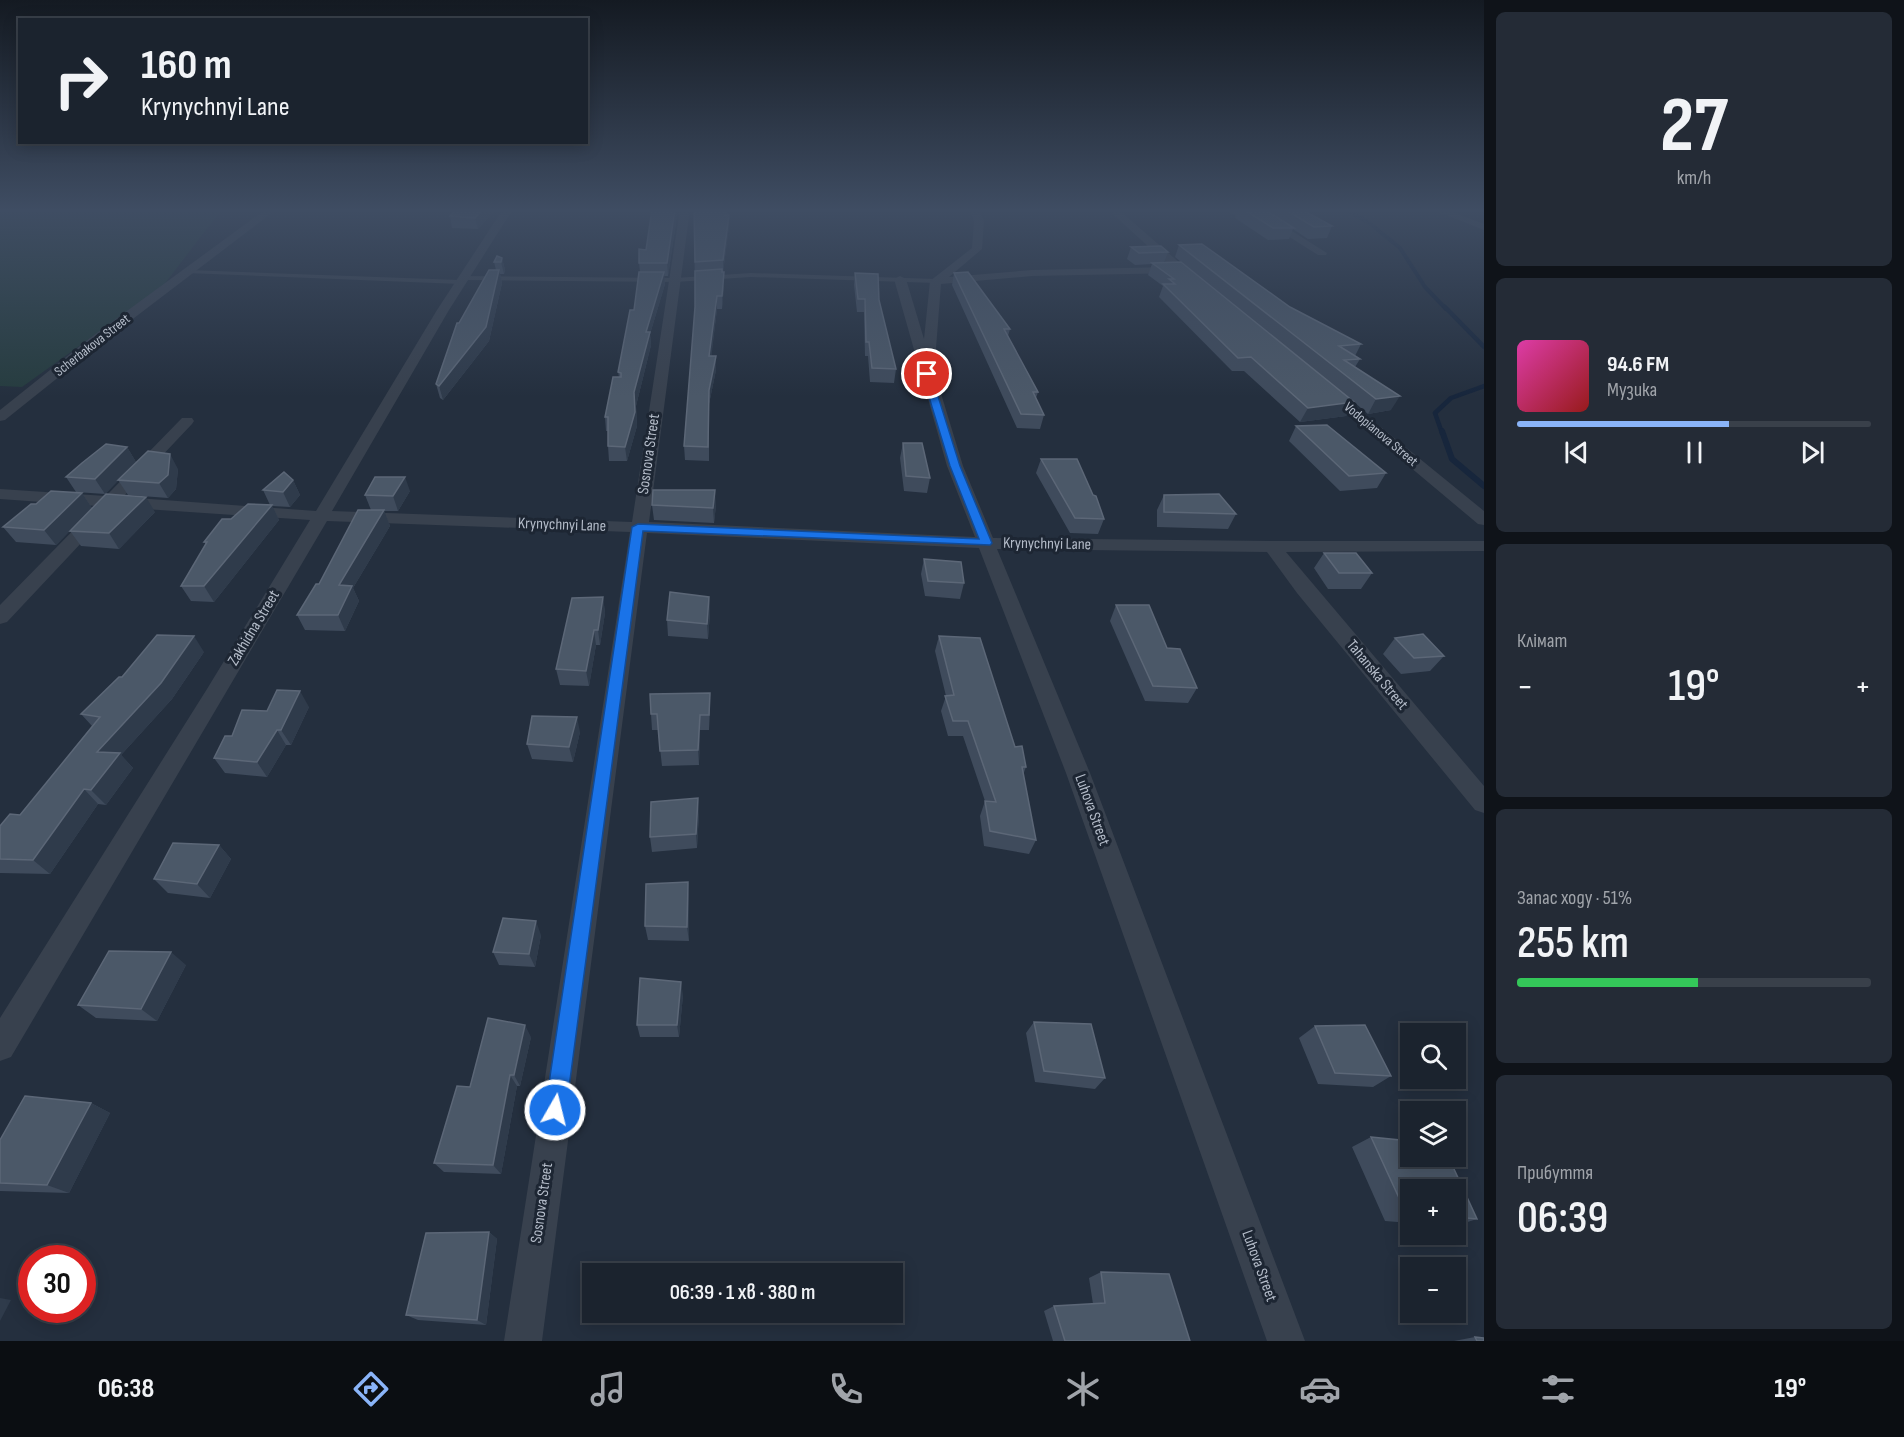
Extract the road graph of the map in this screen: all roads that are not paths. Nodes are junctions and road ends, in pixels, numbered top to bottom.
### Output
1 (188, 272) joint
2 (467, 272) edge
3 (676, 272) edge
4 (948, 272) edge
5 (1103, 272) edge
6 (1183, 272) edge
7 (900, 279) junction
8 (462, 280) junction
9 (675, 280) junction
10 (936, 281) junction
11 (1209, 292) edge
12 (927, 374) junction
13 (1319, 383) edge
14 (0, 417) edge
15 (187, 422) dead end
16 (0, 494) edge
17 (108, 503) junction
18 (320, 516) junction
19 (1484, 519) edge
20 (638, 527) junction
21 (986, 543) junction
22 (1484, 546) edge
23 (1272, 547) junction
24 (0, 617) edge
25 (1484, 803) edge
26 (0, 1046) edge
27 (523, 1341) edge
28 (1287, 1341) edge

1 - 8 lane
1 - 14 street, Scherbakova Street
2 - 8 street, Zakhidna Street
3 - 9 street, Sosnova Street
4 - 10 street
5 - 10 street
6 - 11 street
7 - 9 lane
7 - 10 lane
7 - 12 street, Luhova Street
8 - 9 lane
8 - 18 street, Zakhidna Street
9 - 20 street, Sosnova Street
10 - 12 street
12 - 21 street, Luhova Street
13 - 19 street, Vodopianova Street
15 - 17 street
16 - 17 street, Krynychnyi Lane
17 - 18 street, Krynychnyi Lane
17 - 24 street
18 - 20 street, Krynychnyi Lane
18 - 26 street, Zakhidna Street
20 - 21 street, Krynychnyi Lane
20 - 27 street, Sosnova Street
21 - 23 street, Krynychnyi Lane
21 - 28 street, Luhova Street
22 - 23 street, Krynychnyi Lane
23 - 25 street, Tahanska Street

